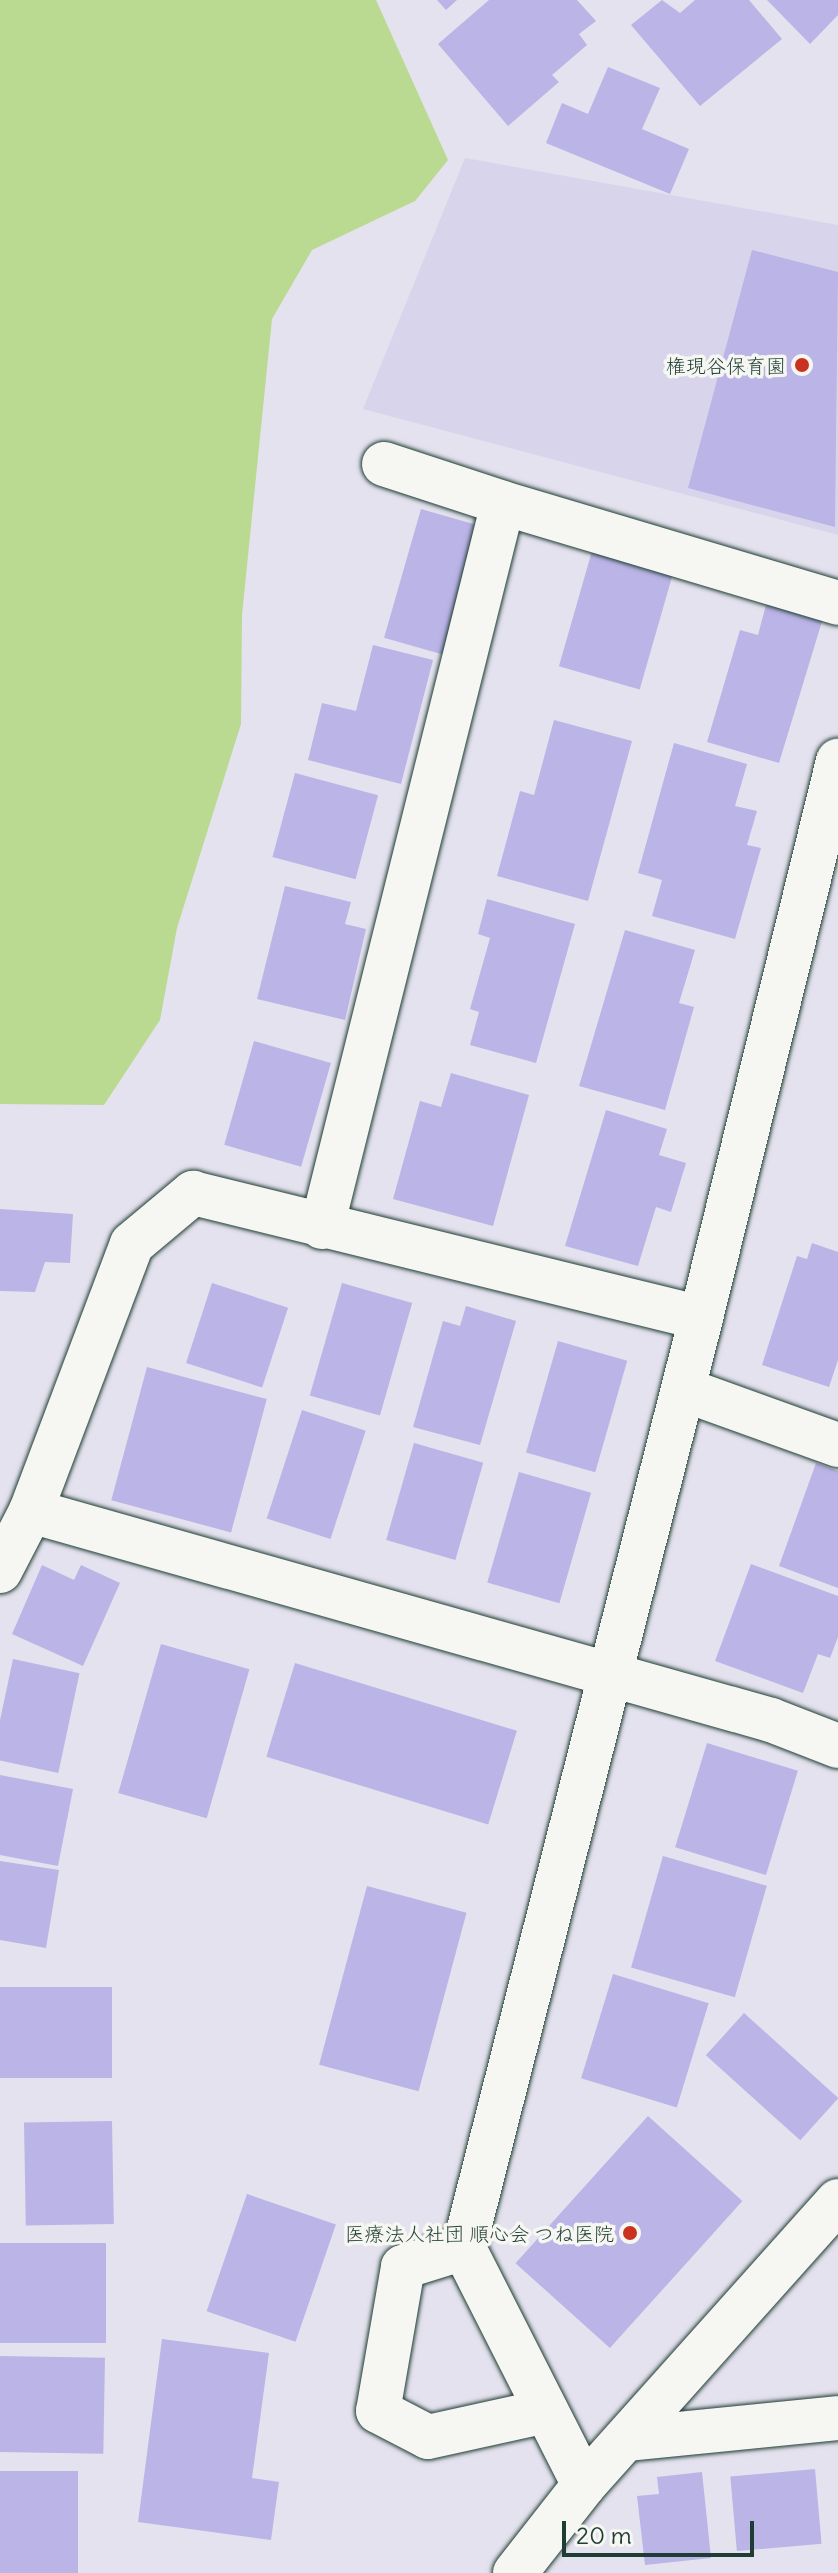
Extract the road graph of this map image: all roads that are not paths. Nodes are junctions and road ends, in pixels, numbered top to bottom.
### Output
1 (384, 464) dead end
2 (503, 503) junction
3 (838, 603) edge
4 (838, 761) edge
5 (322, 1227) junction
6 (701, 1318) junction
7 (685, 1390) junction
8 (838, 1445) edge
9 (31, 1511) junction
10 (2, 1558) edge
11 (612, 1675) junction
12 (838, 1746) edge
13 (838, 2201) edge
14 (464, 2248) junction
15 (546, 2411) junction
16 (838, 2418) edge
17 (628, 2439) junction
18 (584, 2485) junction
19 (515, 2573) edge

1 - 2 street
2 - 3 street
2 - 5 street
4 - 6 street
5 - 6 street
5 - 9 street
6 - 7 street
7 - 8 street
7 - 11 street
9 - 10 street
9 - 11 street
11 - 12 street
11 - 14 street
13 - 17 street
14 - 15 street
14 - 15 street
15 - 18 street
16 - 17 street
17 - 18 street
18 - 19 street

